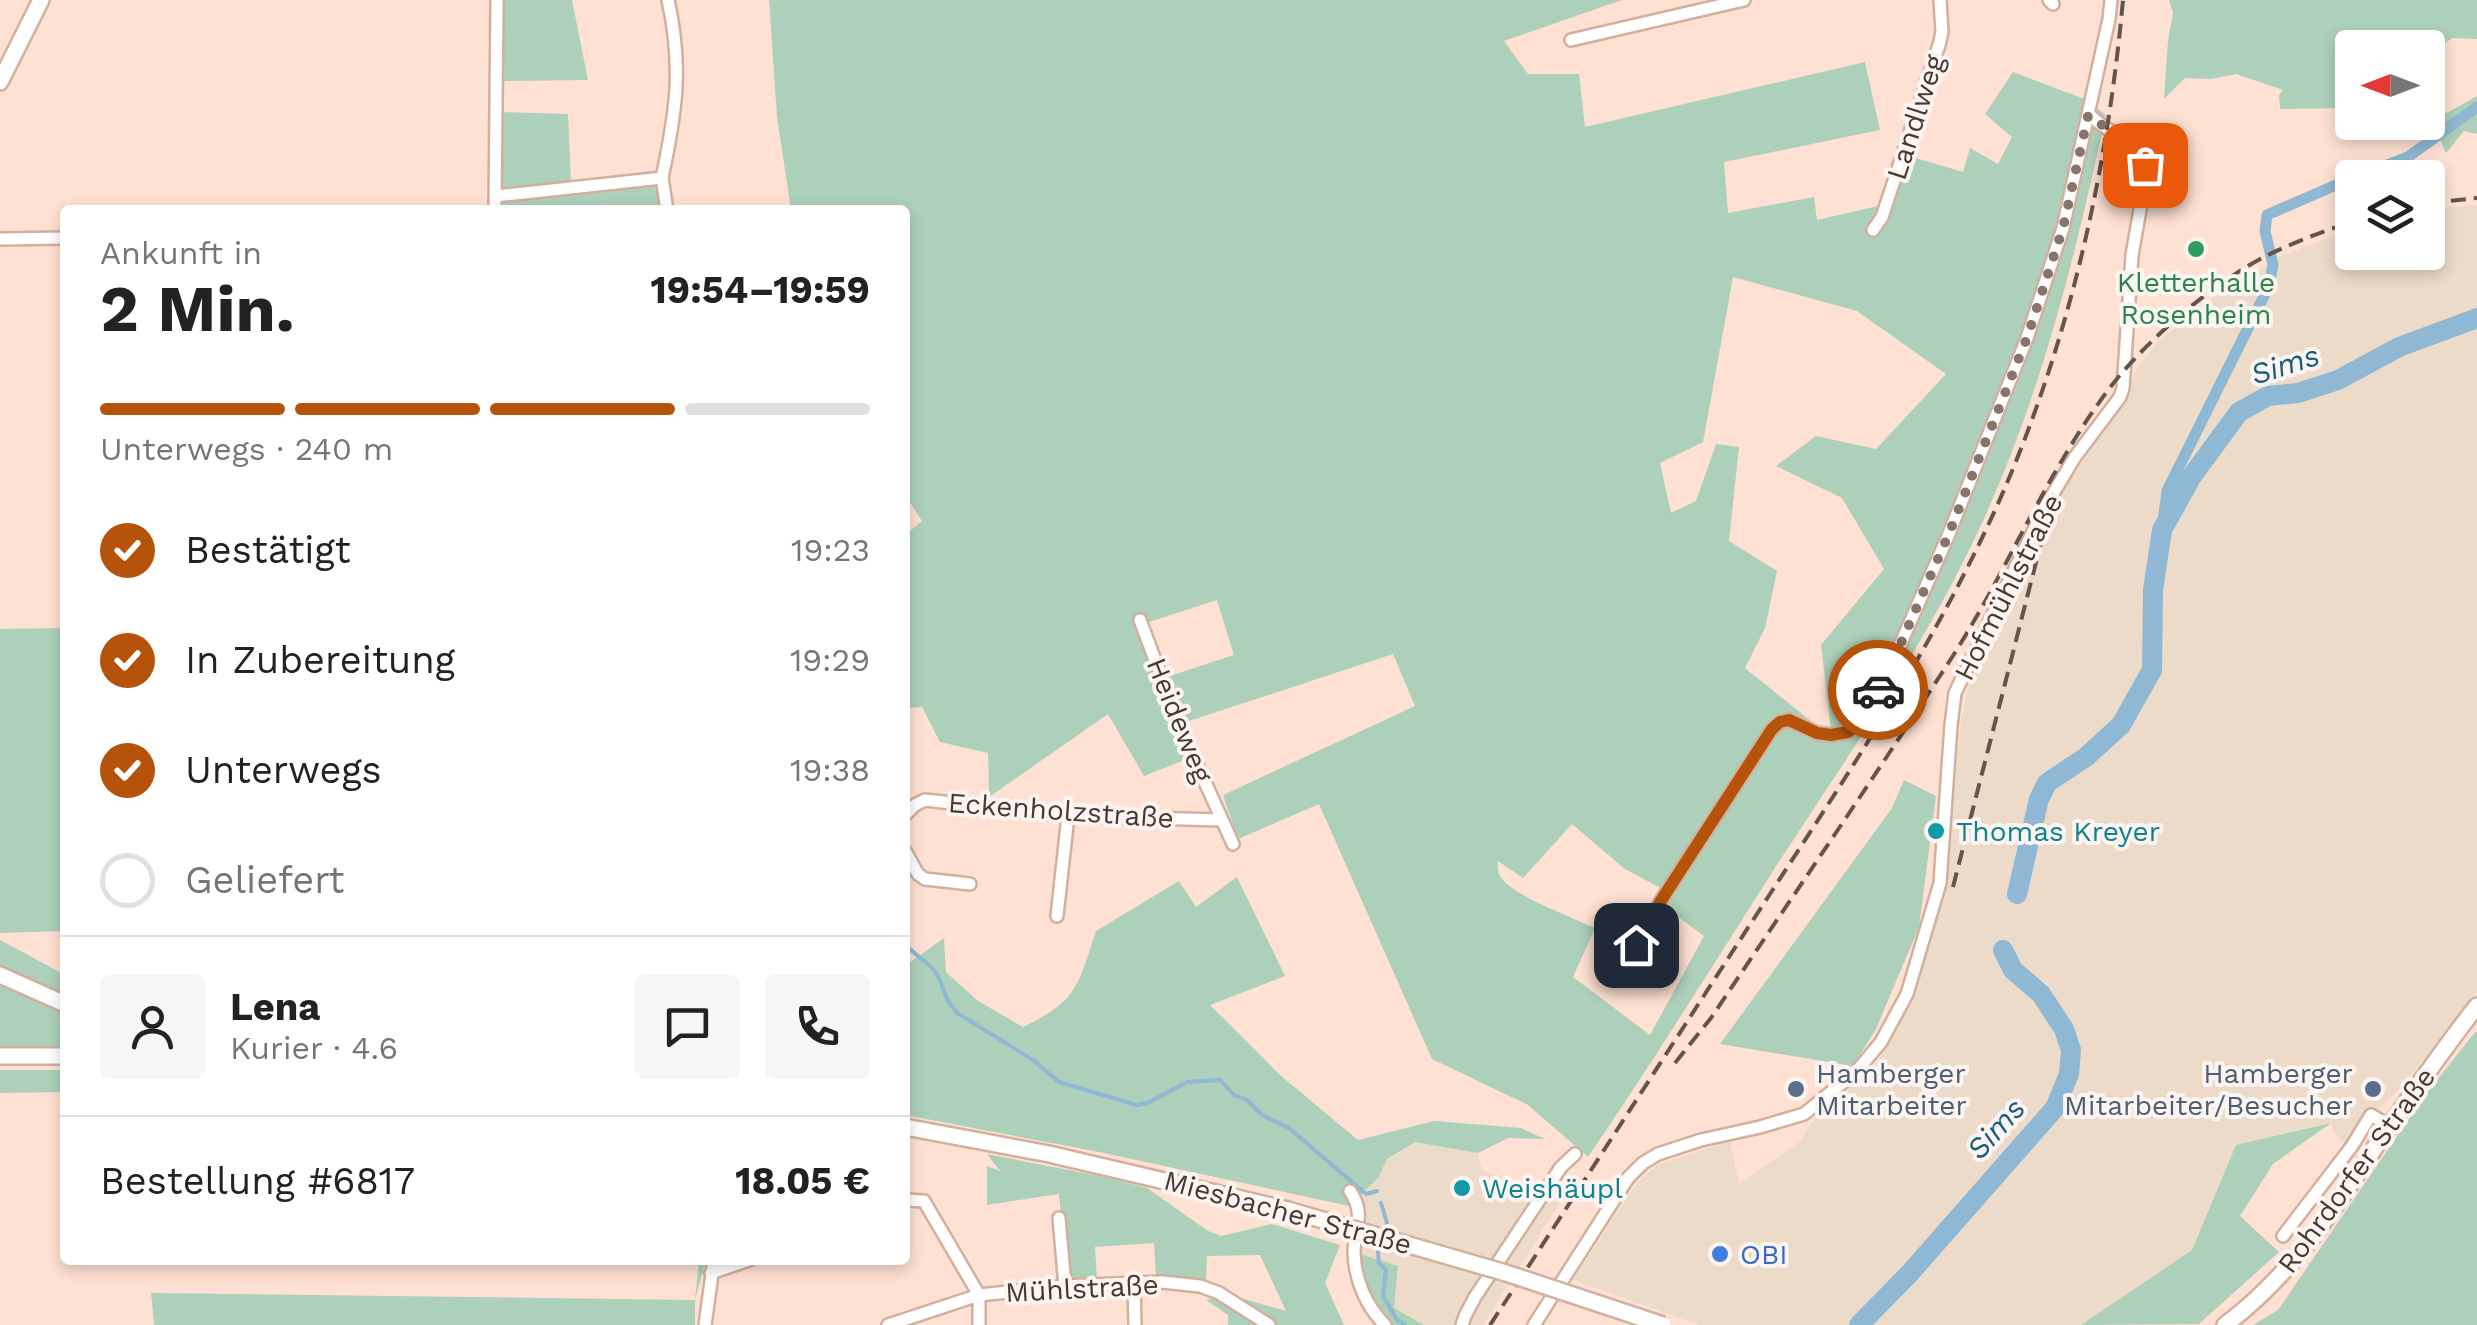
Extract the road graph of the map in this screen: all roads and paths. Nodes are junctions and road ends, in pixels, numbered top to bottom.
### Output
1 (41, 0) edge
2 (497, 0) edge
3 (668, 0) edge
4 (1744, 0) edge
5 (1940, 0) edge
6 (2111, 0) edge
7 (1571, 40) dead end
8 (0, 82) edge
9 (2088, 116) junction
10 (662, 178) junction
11 (496, 196) junction
12 (495, 205) edge
13 (666, 205) edge
14 (1873, 230) dead end
15 (60, 238) edge
16 (0, 239) edge
17 (1140, 620) dead end
18 (910, 810) edge
19 (1068, 816) junction
20 (1222, 820) junction
21 (1233, 844) dead end
22 (910, 860) edge
23 (970, 884) dead end
24 (1057, 916) dead end
25 (1633, 952) dead end
26 (0, 975) edge
27 (60, 1002) edge
28 (2477, 1006) edge
29 (0, 1056) edge
30 (60, 1056) edge
31 (2390, 1126) junction
32 (910, 1128) edge
33 (1575, 1154) dead end
34 (1350, 1191) dead end
35 (910, 1200) edge
36 (1059, 1218) dead end
37 (2283, 1236) dead end
38 (713, 1266) edge
39 (1134, 1283) junction
40 (1065, 1286) junction
41 (979, 1295) junction
42 (705, 1325) edge
43 (888, 1325) edge
44 (979, 1325) edge
45 (1135, 1325) edge
46 (1270, 1325) edge
47 (1385, 1325) edge
48 (1462, 1325) edge
49 (1534, 1325) edge
50 (1663, 1325) edge
51 (2225, 1325) edge

1 - 8 main road
2 - 11 street
3 - 10 street
4 - 7 street
5 - 14 street, Landlweg
6 - 9 street
9 - 25 street
9 - 49 street, Hofmühlstraße
10 - 11 street
10 - 13 street
11 - 12 street
15 - 16 street
17 - 20 street, Heideweg
18 - 19 street, Eckenholzstraße
19 - 20 street, Eckenholzstraße
19 - 24 street
20 - 21 street, Heideweg
22 - 23 street
26 - 27 main road
28 - 31 main road, Rohrdorfer Straße
29 - 30 main road
31 - 37 street
31 - 51 main road, Rohrdorfer Straße
32 - 50 main road, Miesbacher Straße, bridge
33 - 48 street
34 - 47 street
35 - 41 street
36 - 40 street
38 - 42 street
39 - 40 street, Mühlstraße
39 - 45 street
39 - 46 street, Mühlstraße
40 - 41 street, Mühlstraße
41 - 43 street, Mühlstraße
41 - 44 street

